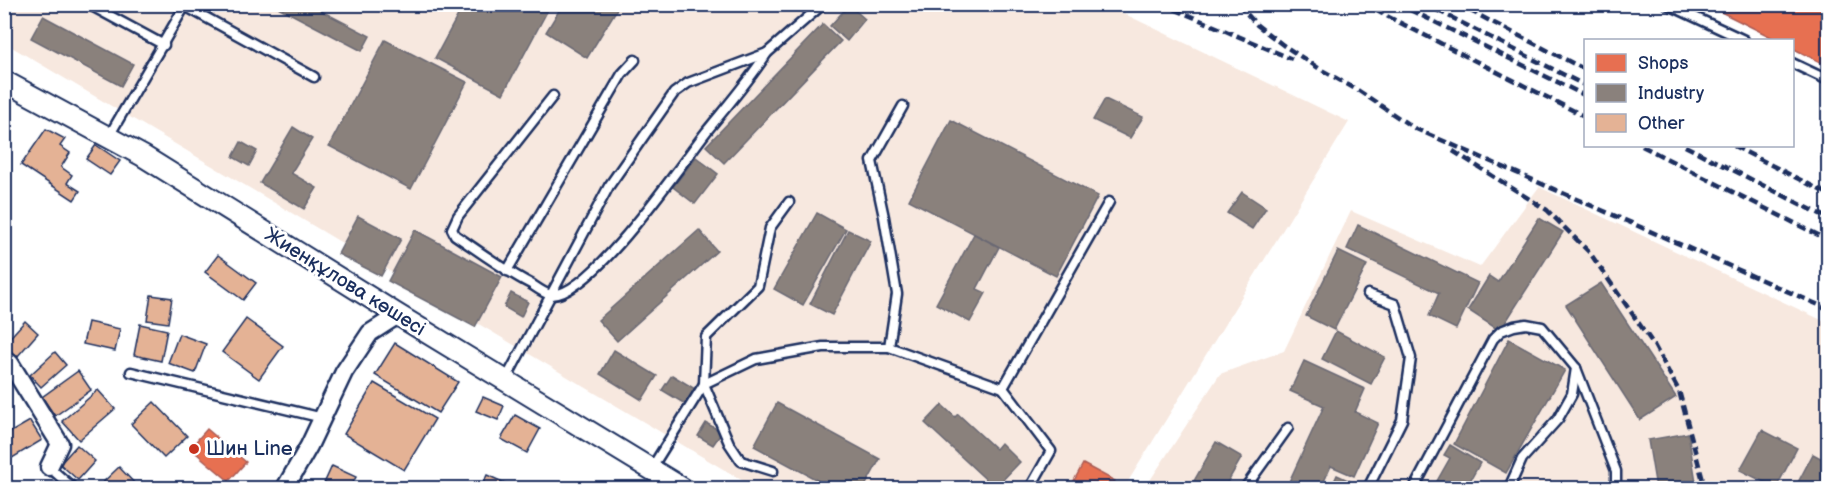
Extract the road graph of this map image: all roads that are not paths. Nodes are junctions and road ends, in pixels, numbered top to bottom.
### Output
1 (88, 4) edge
2 (823, 4) edge
3 (1667, 4) edge
4 (185, 5) edge
5 (1742, 39) edge
6 (164, 45) junction
7 (767, 53) junction
8 (635, 60) dead end
9 (1794, 64) edge
10 (314, 77) dead end
11 (1828, 80) edge
12 (4, 81) edge
13 (553, 96) dead end
14 (903, 106) dead end
15 (109, 137) junction
16 (789, 202) dead end
17 (1109, 202) dead end
18 (507, 271) junction
19 (1368, 294) dead end
20 (550, 295) junction
21 (398, 315) junction
22 (889, 347) junction
23 (7, 365) edge
24 (1576, 368) junction
25 (131, 372) dead end
26 (505, 381) junction
27 (704, 384) junction
28 (1003, 388) junction
29 (323, 418) junction
30 (1288, 428) dead end
31 (49, 467) joint
32 (651, 470) junction
33 (773, 471) dead end
34 (73, 489) edge
35 (285, 489) edge
36 (682, 489) edge
37 (1030, 489) edge
38 (1245, 489) edge
39 (1368, 489) edge
40 (1414, 489) edge
41 (1509, 489) edge
42 (1616, 489) edge

1 - 6 lane
2 - 7 lane
3 - 5 lane
4 - 6 lane
4 - 10 lane
6 - 15 lane
7 - 20 lane
7 - 20 lane
8 - 18 lane
9 - 11 lane
12 - 15 street, Жиенқұлова көшесі
13 - 18 lane
14 - 22 lane
15 - 21 street, Жиенқұлова көшесі
16 - 27 lane
17 - 28 lane
18 - 20 lane
19 - 39 lane
20 - 26 lane
21 - 26 street, Жиенқұлова көшесі
21 - 29 street
22 - 27 lane
22 - 28 lane
23 - 31 street
24 - 40 lane
24 - 41 lane
24 - 42 lane
25 - 29 lane
26 - 32 street, Жиенқұлова көшесі
27 - 32 lane
27 - 33 lane
28 - 37 lane
29 - 35 street
30 - 38 lane
31 - 34 lane
32 - 36 street, Жиенқұлова көшесі

